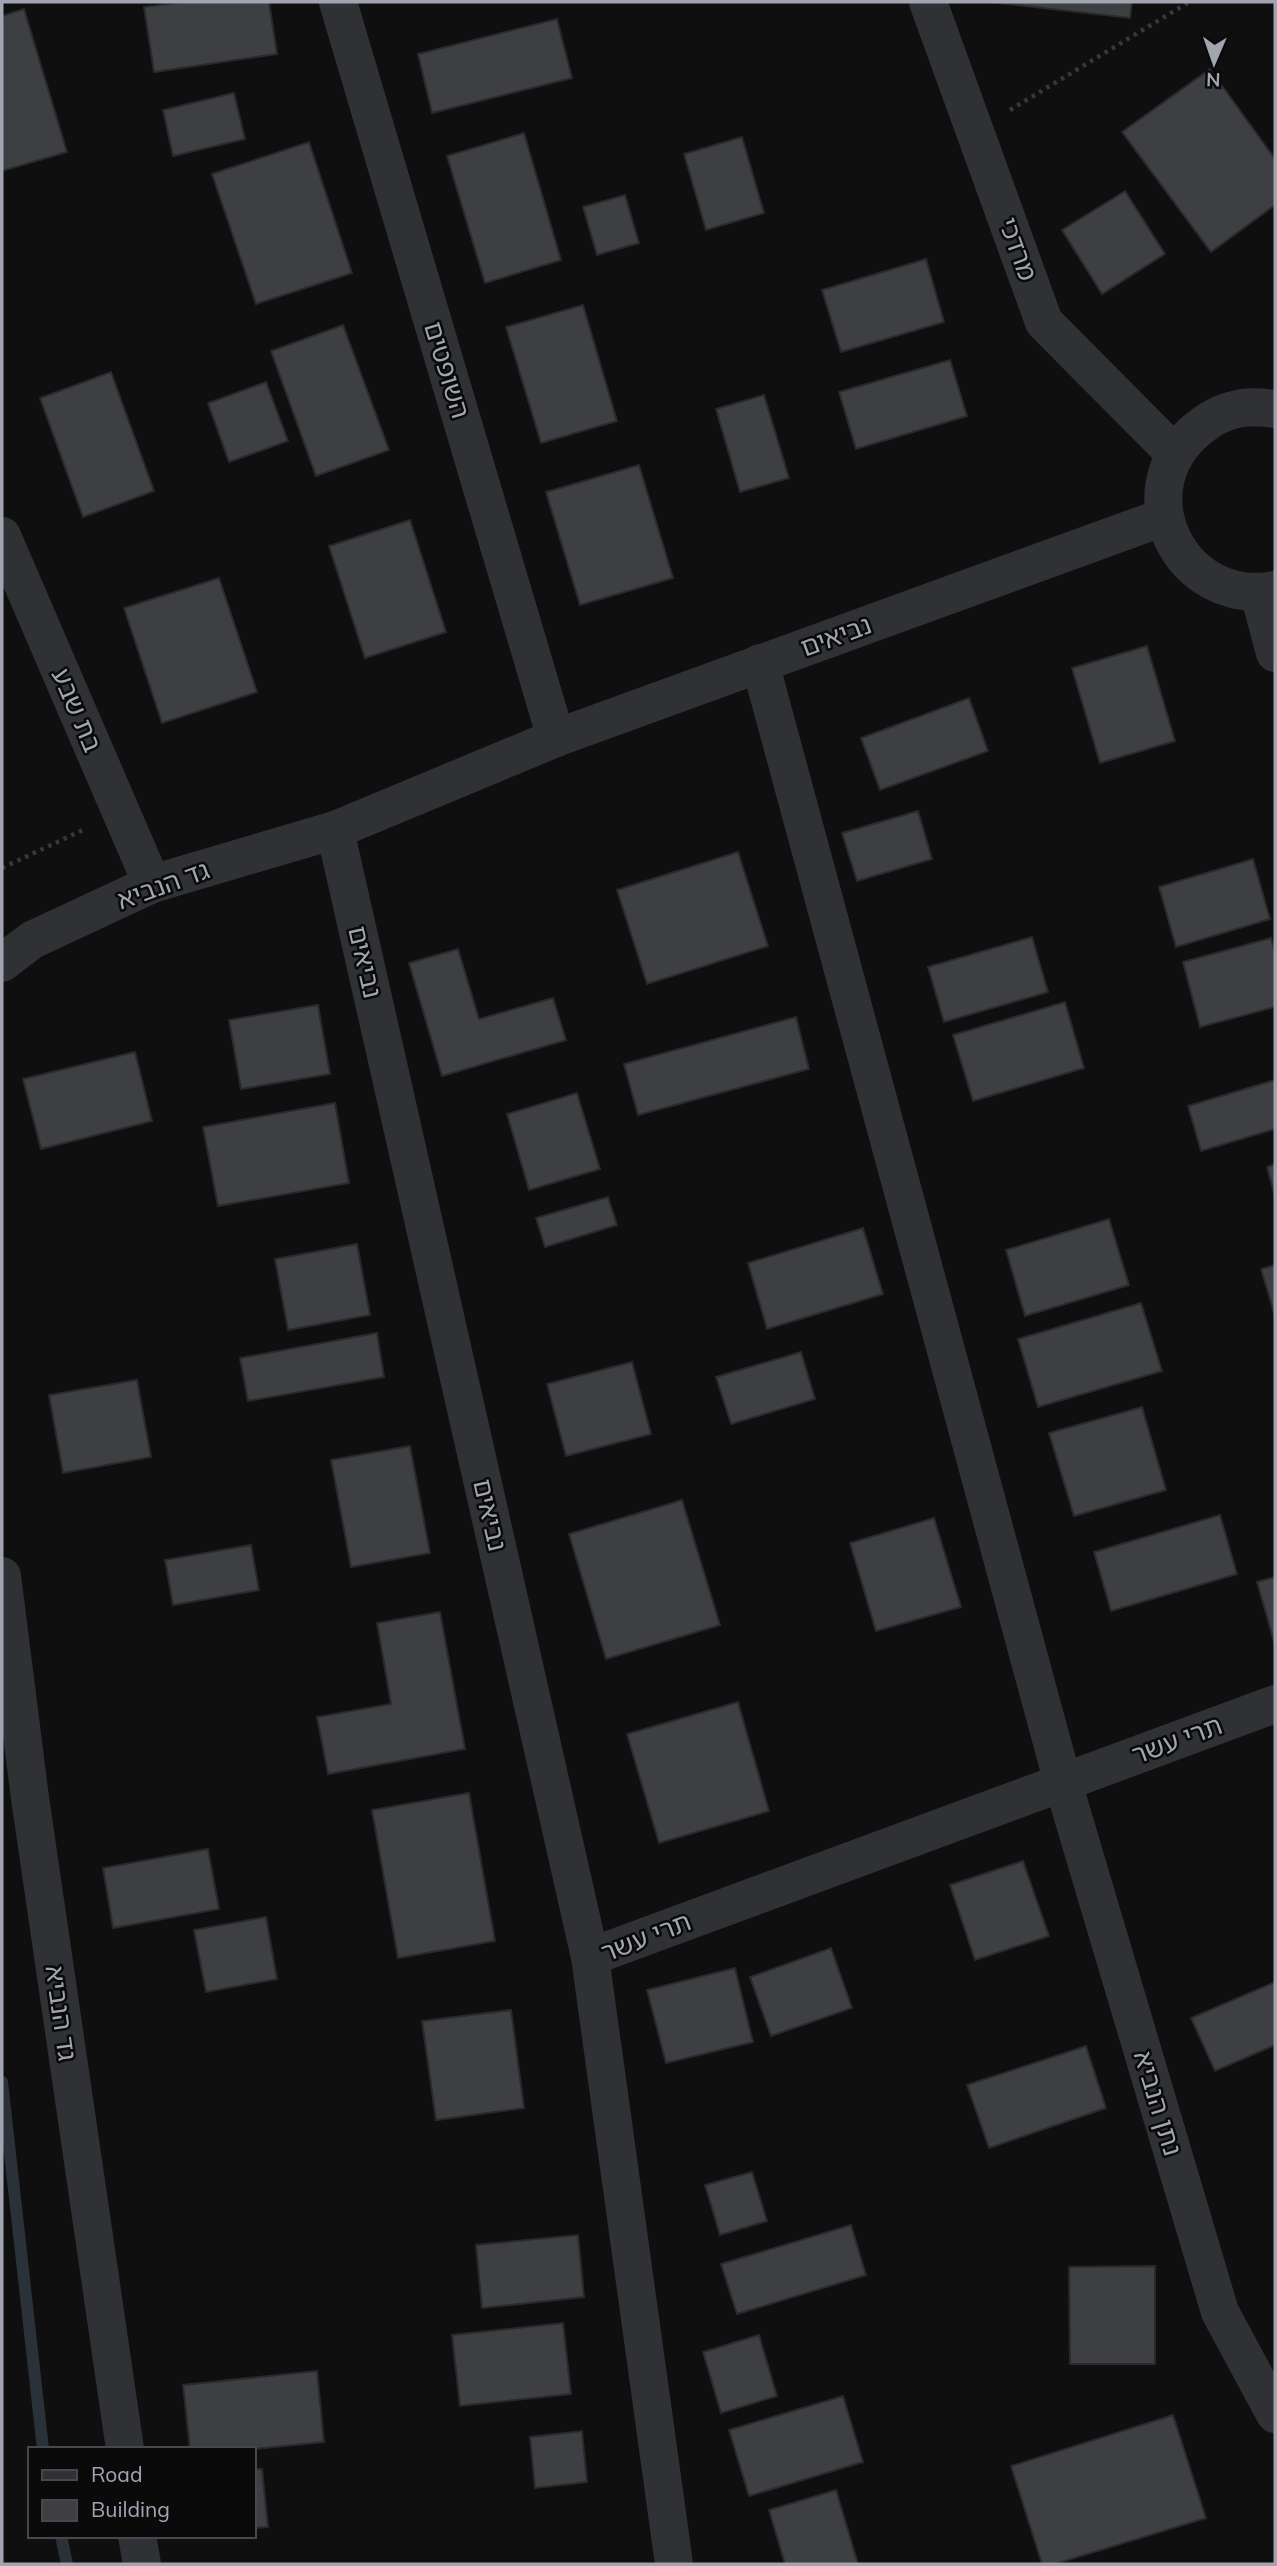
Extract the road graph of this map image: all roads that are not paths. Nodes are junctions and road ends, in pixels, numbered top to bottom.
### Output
1 (338, 2) edge
2 (928, 2) edge
3 (1275, 409) edge
4 (1175, 454) junction
5 (1164, 517) junction
6 (2, 536) edge
7 (1267, 591) edge
8 (1275, 653) edge
9 (760, 663) junction
10 (556, 738) junction
11 (335, 830) junction
12 (152, 884) junction
13 (2, 963) edge
14 (2, 1576) edge
15 (1275, 1704) edge
16 (1063, 1783) junction
17 (590, 1957) junction
18 (1275, 2414) edge
19 (125, 2447) edge
20 (137, 2538) edge
21 (142, 2564) edge
22 (674, 2564) edge

1 - 10 street, השופטים
2 - 4 street, מרדכי
3 - 4 street
4 - 5 street
5 - 7 street
5 - 9 street, נביאים
6 - 12 street, בת שבע
7 - 8 street
9 - 10 street, נביאים
9 - 16 street, נתן הנביא
10 - 11 street, נביאים
11 - 12 street, גד הנביא
11 - 17 street, נביאים
12 - 13 street, גד הנביא
14 - 19 street, גד הנביא
15 - 16 street, תרי עשר
16 - 17 street, תרי עשר
16 - 18 street, נתן הנביא
17 - 22 street, תרי עשר
20 - 21 street

